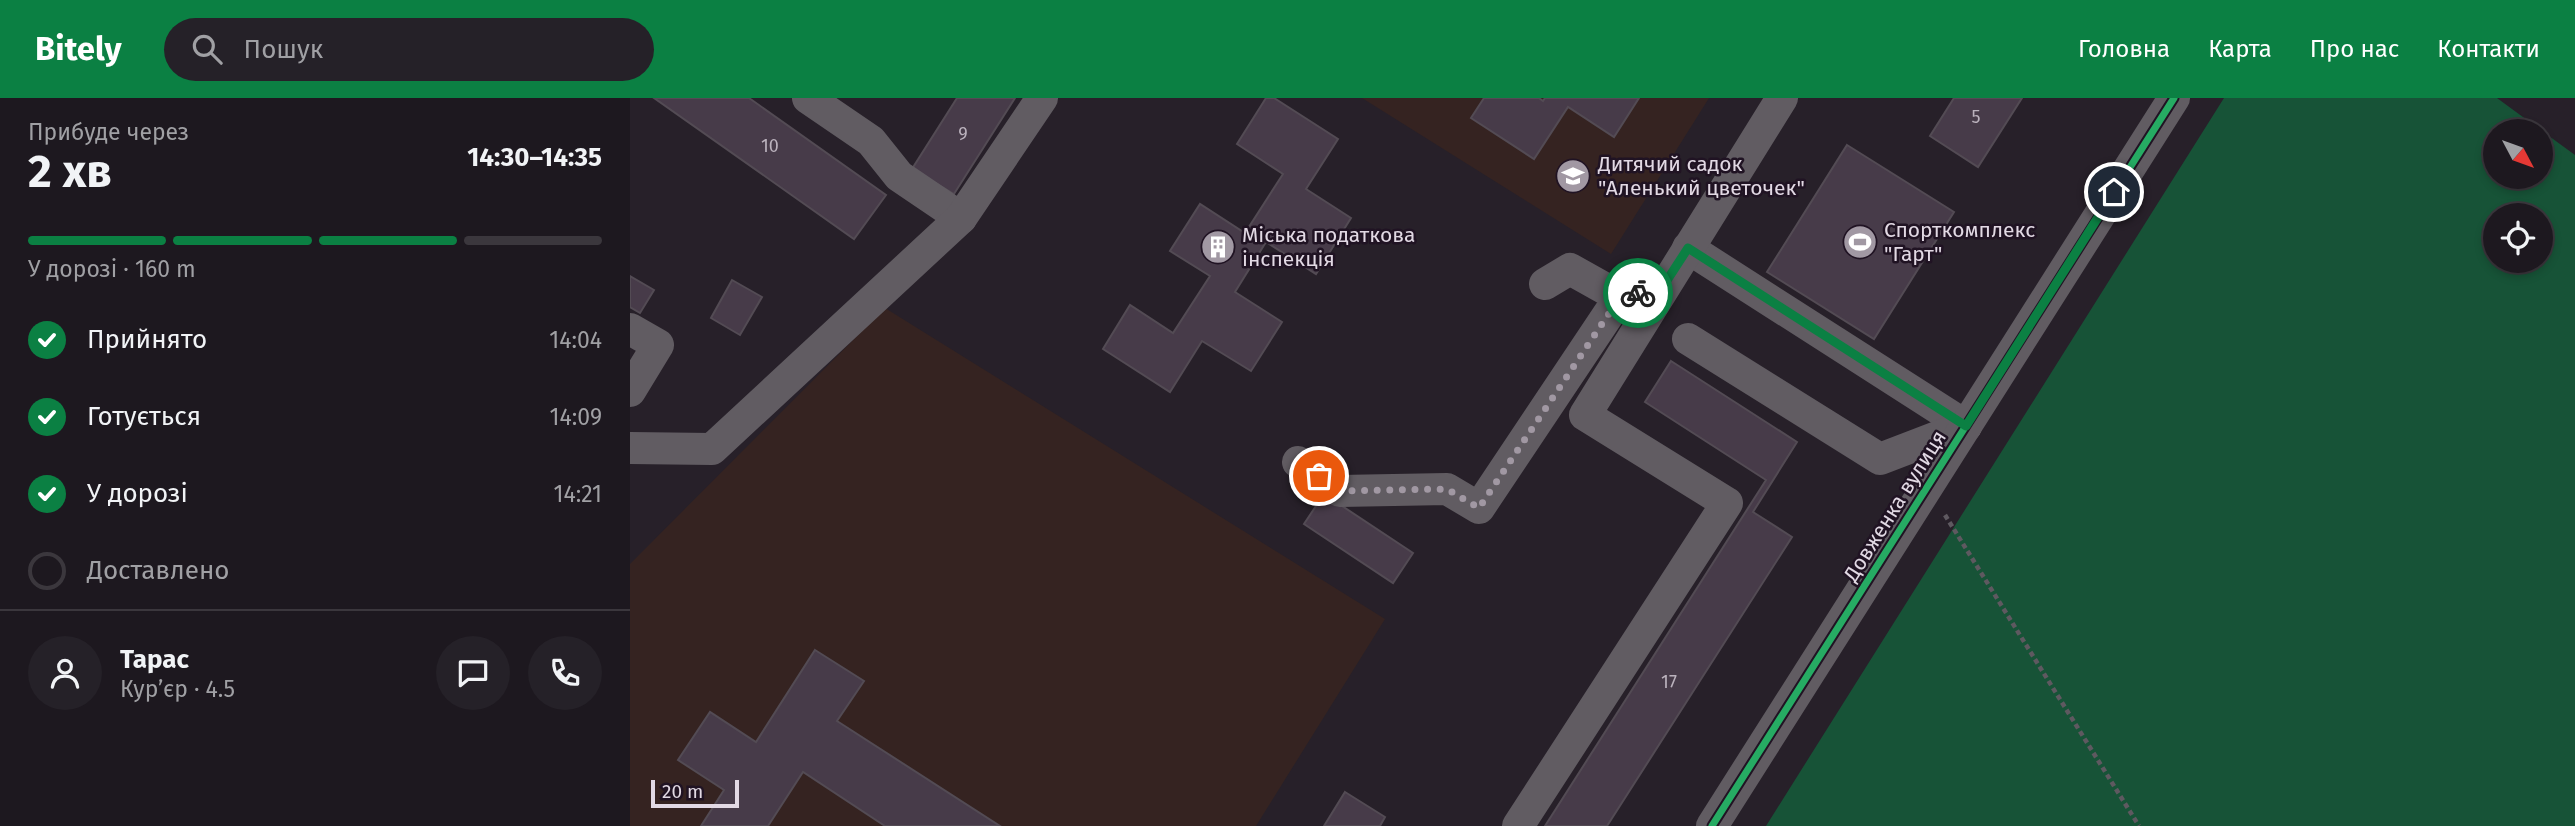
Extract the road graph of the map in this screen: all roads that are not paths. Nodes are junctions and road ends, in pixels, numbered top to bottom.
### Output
1 (808, 98) edge
2 (1042, 98) edge
3 (1782, 98) edge
4 (2174, 98) edge
5 (961, 218) junction
6 (1688, 248) junction
7 (1545, 284) dead end
8 (1662, 288) junction
9 (1620, 297) junction
10 (630, 329) edge
11 (1688, 339) dead end
12 (630, 391) edge
13 (1966, 426) junction
14 (630, 448) edge
15 (1298, 462) dead end
16 (1518, 826) edge
17 (1712, 826) edge

1 - 5 street
2 - 5 street
3 - 6 street
4 - 13 street, Довженка вулиця
5 - 14 street
6 - 8 street
6 - 13 street
7 - 9 street
8 - 9 street
8 - 16 street
9 - 15 street
10 - 12 street
11 - 13 street
13 - 17 street, Довженка вулиця

